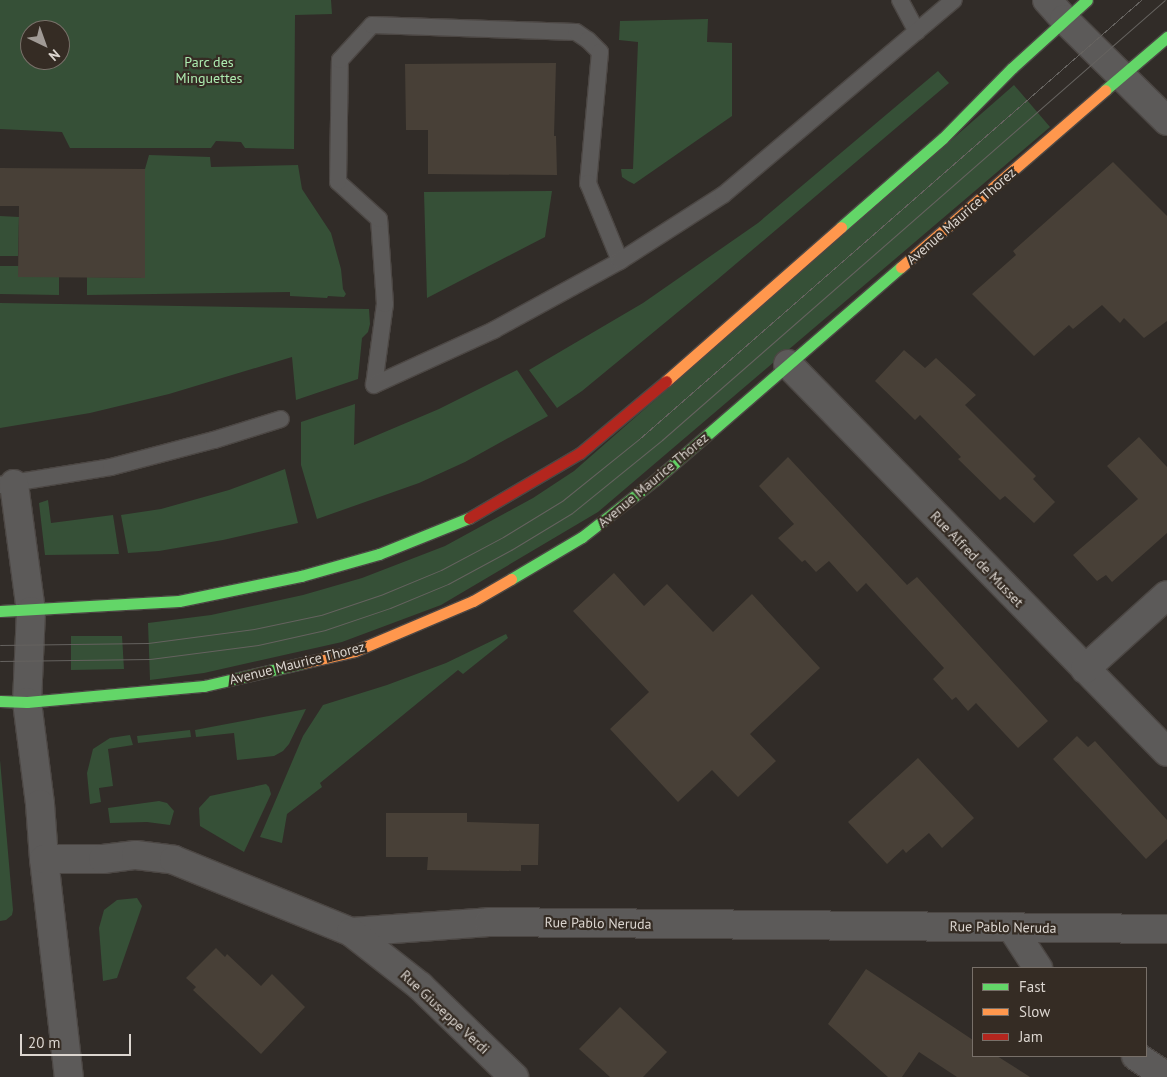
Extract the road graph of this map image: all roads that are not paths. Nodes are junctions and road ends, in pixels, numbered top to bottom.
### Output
1 (900, 0) edge
2 (954, 0) edge
3 (1086, 0) edge
4 (1056, 10) edge
5 (917, 32) junction
6 (1167, 37) edge
7 (1123, 76) junction
8 (1167, 121) edge
9 (620, 261) junction
10 (788, 364) junction
11 (281, 419) dead end
12 (7, 485) edge
13 (1167, 595) edge
14 (0, 611) edge
15 (31, 611) junction
16 (1085, 669) junction
17 (0, 700) edge
18 (27, 702) junction
19 (1167, 752) edge
20 (44, 859) junction
21 (1012, 928) junction
22 (1167, 929) edge
23 (350, 932) junction
24 (1037, 967) edge
25 (1137, 1057) edge
26 (69, 1077) edge
27 (514, 1077) edge
28 (1167, 1077) edge

1 - 5 lane
2 - 5 lane
3 - 4 street
4 - 7 street
4 - 15 street
5 - 9 lane
6 - 7 street, Avenue Maurice Thorez
7 - 8 street
7 - 10 street, Avenue Maurice Thorez
9 - 9 lane
10 - 16 street, Rue Alfred de Musset
10 - 18 street, Avenue Maurice Thorez
11 - 12 lane
12 - 15 street
13 - 16 street
14 - 15 street
15 - 18 street
16 - 19 street, Rue Alfred de Musset
17 - 18 street, Avenue Maurice Thorez
18 - 20 street
20 - 23 street, Rue Pablo Neruda
20 - 26 street
21 - 22 street, Rue Pablo Neruda
21 - 23 street, Rue Pablo Neruda
21 - 24 street
23 - 27 street, Rue Giuseppe Verdi
25 - 28 street

